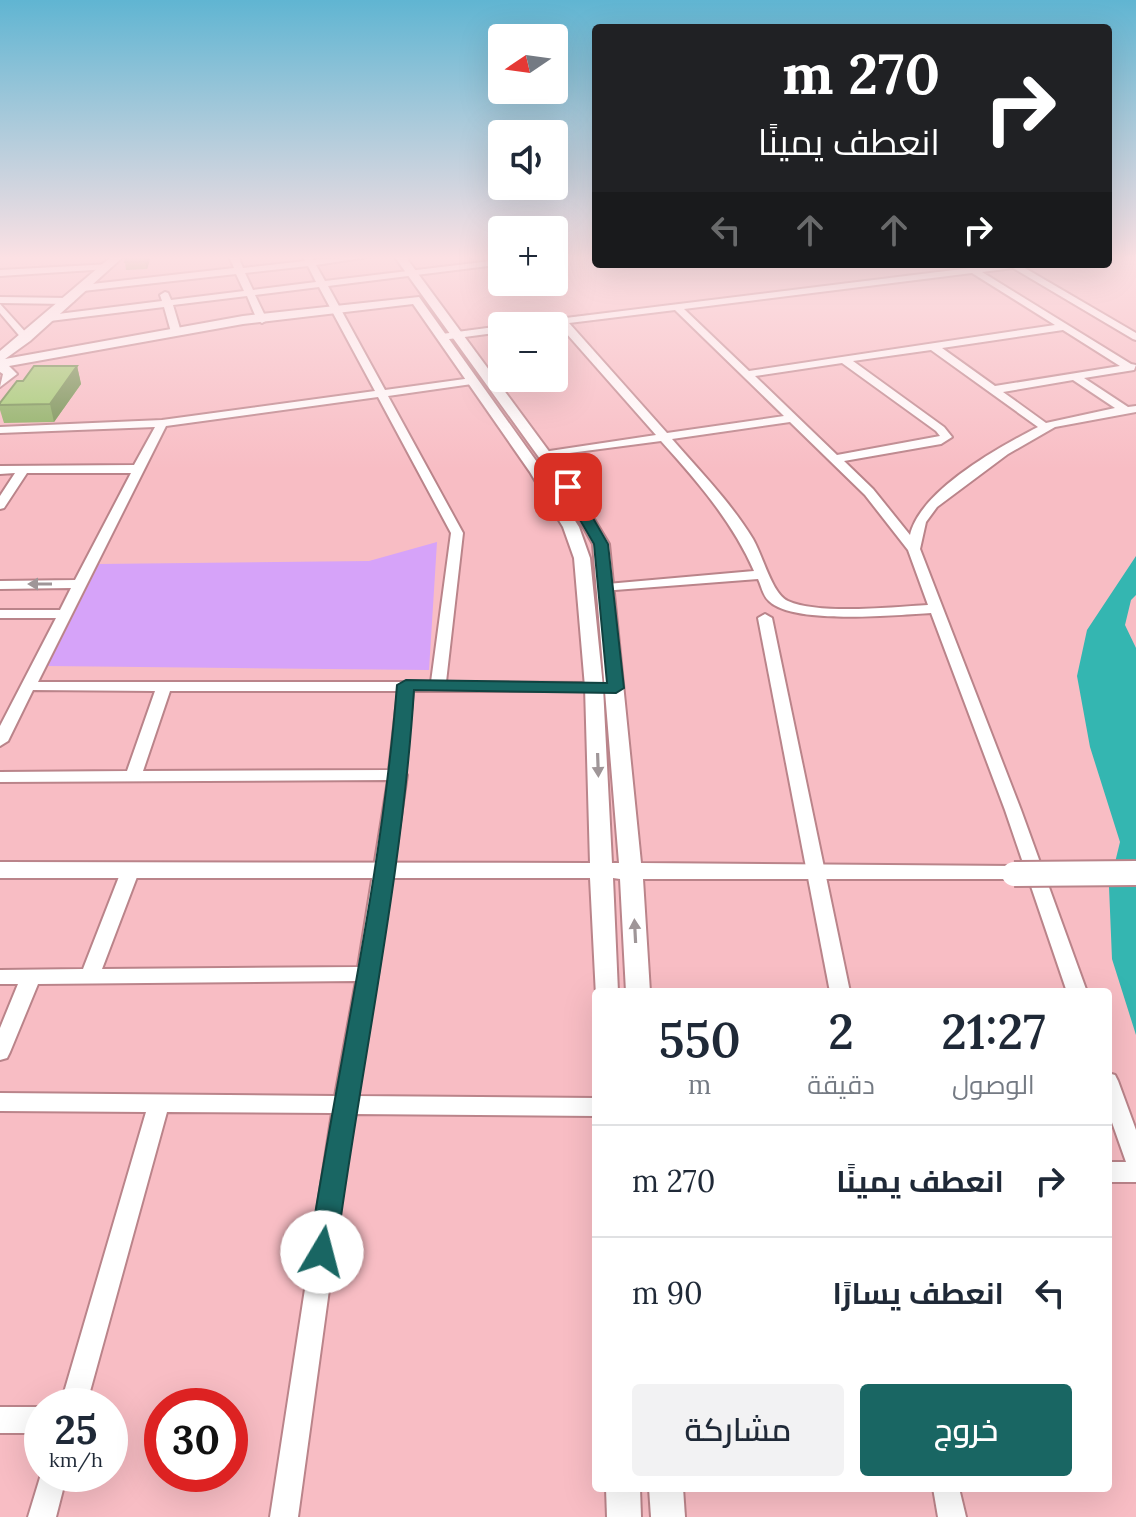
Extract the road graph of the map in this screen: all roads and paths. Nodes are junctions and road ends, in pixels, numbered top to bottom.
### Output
1 (17, 327) edge
2 (39, 327) edge
3 (174, 327) edge
4 (205, 327) edge
5 (226, 327) edge
6 (347, 327) edge
7 (441, 327) edge
8 (445, 327) edge
9 (698, 327) edge
10 (1048, 327) edge
11 (1069, 327) edge
12 (1119, 327) edge
13 (176, 332) junction
14 (488, 333) edge
15 (568, 335) edge
16 (1136, 337) edge
17 (26, 338) junction
18 (452, 338) junction
19 (932, 346) junction
20 (0, 357) edge
21 (844, 360) junction
22 (1133, 367) edge
23 (747, 374) junction
24 (2, 375) edge
25 (1074, 376) junction
26 (472, 381) junction
27 (993, 390) junction
28 (383, 393) junction
29 (1131, 410) edge
30 (791, 418) junction
31 (162, 423) junction
32 (1045, 427) junction
33 (0, 430) edge
34 (664, 437) junction
35 (543, 455) junction
36 (835, 459) junction
37 (139, 469) junction
38 (0, 470) edge
39 (23, 470) junction
40 (0, 505) edge
41 (914, 549) junction
42 (764, 574) junction
43 (80, 584) junction
44 (0, 585) edge
45 (607, 588) junction
46 (935, 609) junction
47 (0, 614) edge
48 (65, 614) junction
49 (765, 618) dead end
50 (165, 685) junction
51 (406, 685) junction
52 (28, 686) junction
53 (438, 686) junction
54 (605, 688) junction
55 (0, 741) edge
56 (399, 775) junction
57 (133, 776) junction
58 (0, 777) edge
59 (131, 869) junction
60 (386, 869) junction
61 (0, 870) edge
62 (602, 870) junction
63 (631, 870) junction
64 (815, 871) junction
65 (1136, 873) edge
66 (368, 974) junction
67 (90, 976) junction
68 (0, 977) edge
69 (31, 977) junction
70 (606, 988) edge
71 (638, 988) edge
72 (839, 988) edge
73 (1076, 988) edge
74 (0, 1052) edge
75 (1112, 1092) edge
76 (0, 1102) edge
77 (159, 1103) junction
78 (344, 1105) junction
79 (592, 1107) edge
80 (1136, 1161) edge
81 (1112, 1172) edge
82 (1136, 1172) edge
83 (78, 1388) edge
84 (0, 1420) edge
85 (24, 1420) edge
86 (49, 1492) edge
87 (623, 1492) edge
88 (666, 1492) edge
89 (947, 1492) edge
90 (42, 1517) edge
91 (284, 1517) edge
92 (624, 1517) edge
93 (668, 1517) edge
94 (952, 1517) edge

1 - 17 street
2 - 17 street
3 - 13 street
4 - 13 street
5 - 24 street
6 - 28 street
7 - 18 street
8 - 18 street
9 - 23 street
10 - 19 street
11 - 22 street
12 - 16 street
13 - 24 street
14 - 18 street
15 - 34 street
17 - 20 street
18 - 26 street
18 - 35 street
19 - 21 street
19 - 27 street
21 - 23 street
21 - 36 street
22 - 25 street
23 - 30 street
25 - 27 street
25 - 29 street
26 - 28 street
26 - 54 street
27 - 32 street
28 - 31 street
28 - 53 street
29 - 32 street
30 - 34 street
30 - 36 street
31 - 33 street
31 - 37 street
32 - 41 street
34 - 35 street
34 - 42 street
35 - 45 street
36 - 41 street
37 - 39 street
37 - 43 street
38 - 39 street
39 - 40 street
41 - 46 street
42 - 45 street
42 - 46 street
43 -> 44 street
43 - 48 street
45 - 54 street
46 - 73 street
47 - 48 street
48 - 52 street
49 - 64 street
50 - 51 street
50 - 52 street
50 - 57 street
51 - 53 street
51 - 56 street
52 - 55 street
53 - 54 street
54 -> 62 street
54 - 63 street
56 - 57 street
56 - 60 street
57 - 58 street
59 - 60 street
59 - 61 street
59 - 67 street
60 - 62 street
60 - 66 street
62 - 63 street
62 - 70 street
63 - 64 street
71 -> 63 street
64 - 65 street, bridge
64 - 72 street
66 - 67 street
66 - 78 street
67 - 69 street
68 - 69 street
69 - 74 street
75 - 80 street
76 - 77 street
77 - 78 street
77 - 83 street
78 - 79 street
78 - 91 street
81 - 82 street
84 - 85 street
86 - 90 street
87 - 92 street
88 - 93 street
89 - 94 street

